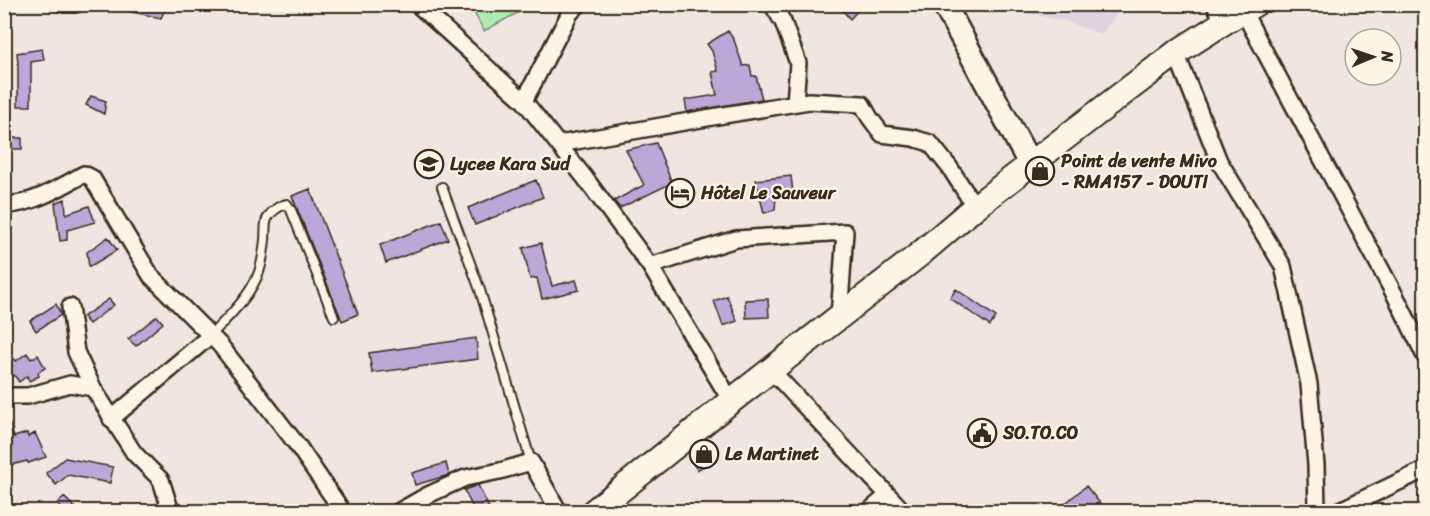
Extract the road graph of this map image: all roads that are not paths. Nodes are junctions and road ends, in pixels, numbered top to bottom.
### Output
1 (63, 4) edge
2 (76, 4) edge
3 (417, 4) edge
4 (579, 4) edge
5 (772, 4) edge
6 (944, 4) edge
7 (1235, 10) edge
8 (1176, 53) junction
9 (524, 100) junction
10 (795, 103) junction
11 (559, 144) junction
12 (1030, 165) junction
13 (442, 187) dead end
14 (4, 205) edge
15 (975, 207) junction
16 (650, 266) junction
17 (70, 307) dead end
18 (334, 317) dead end
19 (839, 318) junction
20 (210, 336) junction
21 (1425, 358) edge
22 (771, 370) junction
23 (93, 388) junction
24 (4, 396) edge
25 (731, 401) junction
26 (111, 419) junction
27 (531, 462) junction
28 (1425, 469) edge
29 (888, 495) junction
30 (171, 512) edge
31 (343, 512) edge
32 (398, 512) edge
33 (559, 512) edge
34 (593, 512) edge
35 (868, 512) edge
36 (904, 512) edge
37 (1317, 512) edge
38 (1336, 512) edge

1 - 2 street
3 - 9 street
4 - 9 street
5 - 10 street
6 - 12 main road
7 - 8 highway
7 - 21 street
8 - 12 highway
8 - 37 street
9 - 11 street
10 - 11 street
10 - 15 street
11 - 16 street
12 - 15 highway
13 - 27 lane
14 - 20 street
15 - 19 highway
16 - 19 street
16 - 25 street
17 - 23 street
18 - 20 lane
19 - 22 highway
20 - 26 street
20 - 31 street
22 - 25 highway
22 - 29 street
23 - 24 street
23 - 26 street
25 - 34 highway
26 - 30 street
27 - 32 street
27 - 33 street
28 - 38 street
29 - 35 street
29 - 36 street

